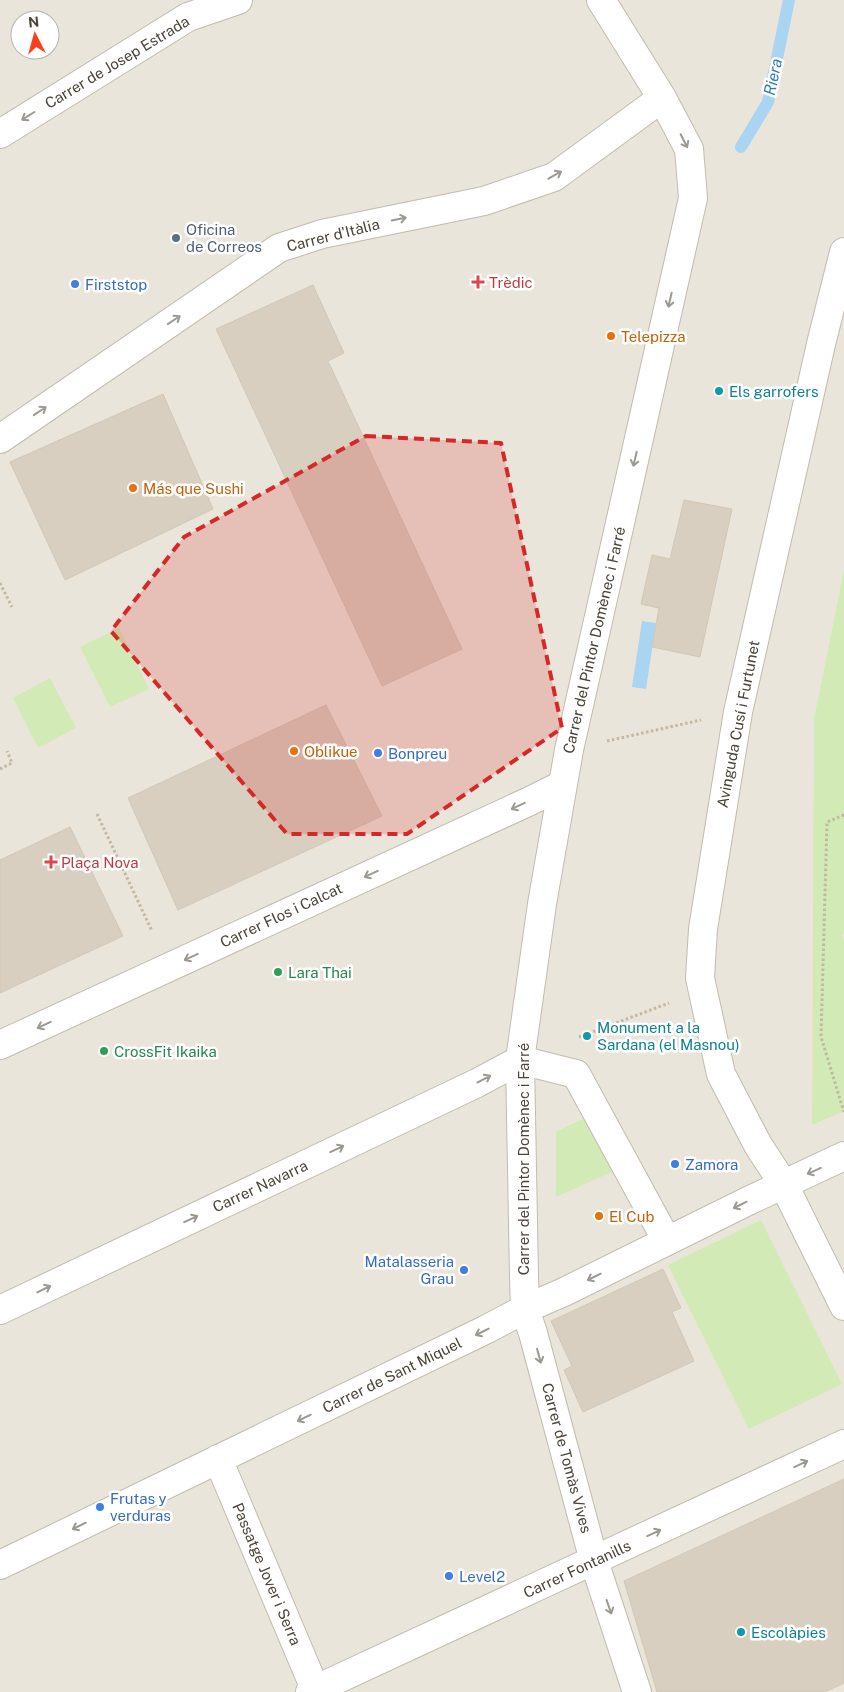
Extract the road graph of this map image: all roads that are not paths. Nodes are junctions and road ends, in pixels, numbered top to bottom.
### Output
1 (238, 0) edge
2 (601, 0) edge
3 (662, 98) junction
4 (0, 134) edge
5 (844, 252) edge
6 (0, 439) edge
7 (562, 784) junction
8 (0, 1045) edge
9 (520, 1060) junction
10 (844, 1156) edge
11 (784, 1185) junction
12 (666, 1241) junction
13 (844, 1306) edge
14 (525, 1309) junction
15 (0, 1310) edge
16 (844, 1444) edge
17 (218, 1460) junction
18 (594, 1561) junction
19 (0, 1565) edge
20 (313, 1691) edge
21 (638, 1692) edge

1 -> 4 street, Carrer de Josep Estrada
2 - 3 street, Carrer del Pintor Domènec i Farré
6 -> 3 street, Carrer d'Itàlia
3 -> 7 street, Carrer del Pintor Domènec i Farré
5 - 11 street, Avinguda Cusí i Furtunet
7 -> 8 street, Carrer Flos i Calcat
7 - 9 street, Carrer del Pintor Domènec i Farré
9 - 12 street
9 - 14 street, Carrer del Pintor Domènec i Farré
15 -> 9 street, Carrer Navarra
10 -> 11 street, Carrer de Sant Miquel
11 -> 12 street, Carrer de Sant Miquel
11 - 13 street, Avinguda Cusí i Furtunet
12 -> 14 street, Carrer de Sant Miquel
14 -> 17 street, Carrer de Sant Miquel
14 -> 18 street, Carrer de Tomàs Vives
18 -> 16 street, Carrer Fontanills
17 -> 19 street, Carrer de Sant Miquel
17 - 20 street, Passatge Jover i Serra
18 - 20 street, Carrer Fontanills
18 -> 21 street, Carrer de Tomàs Vives

